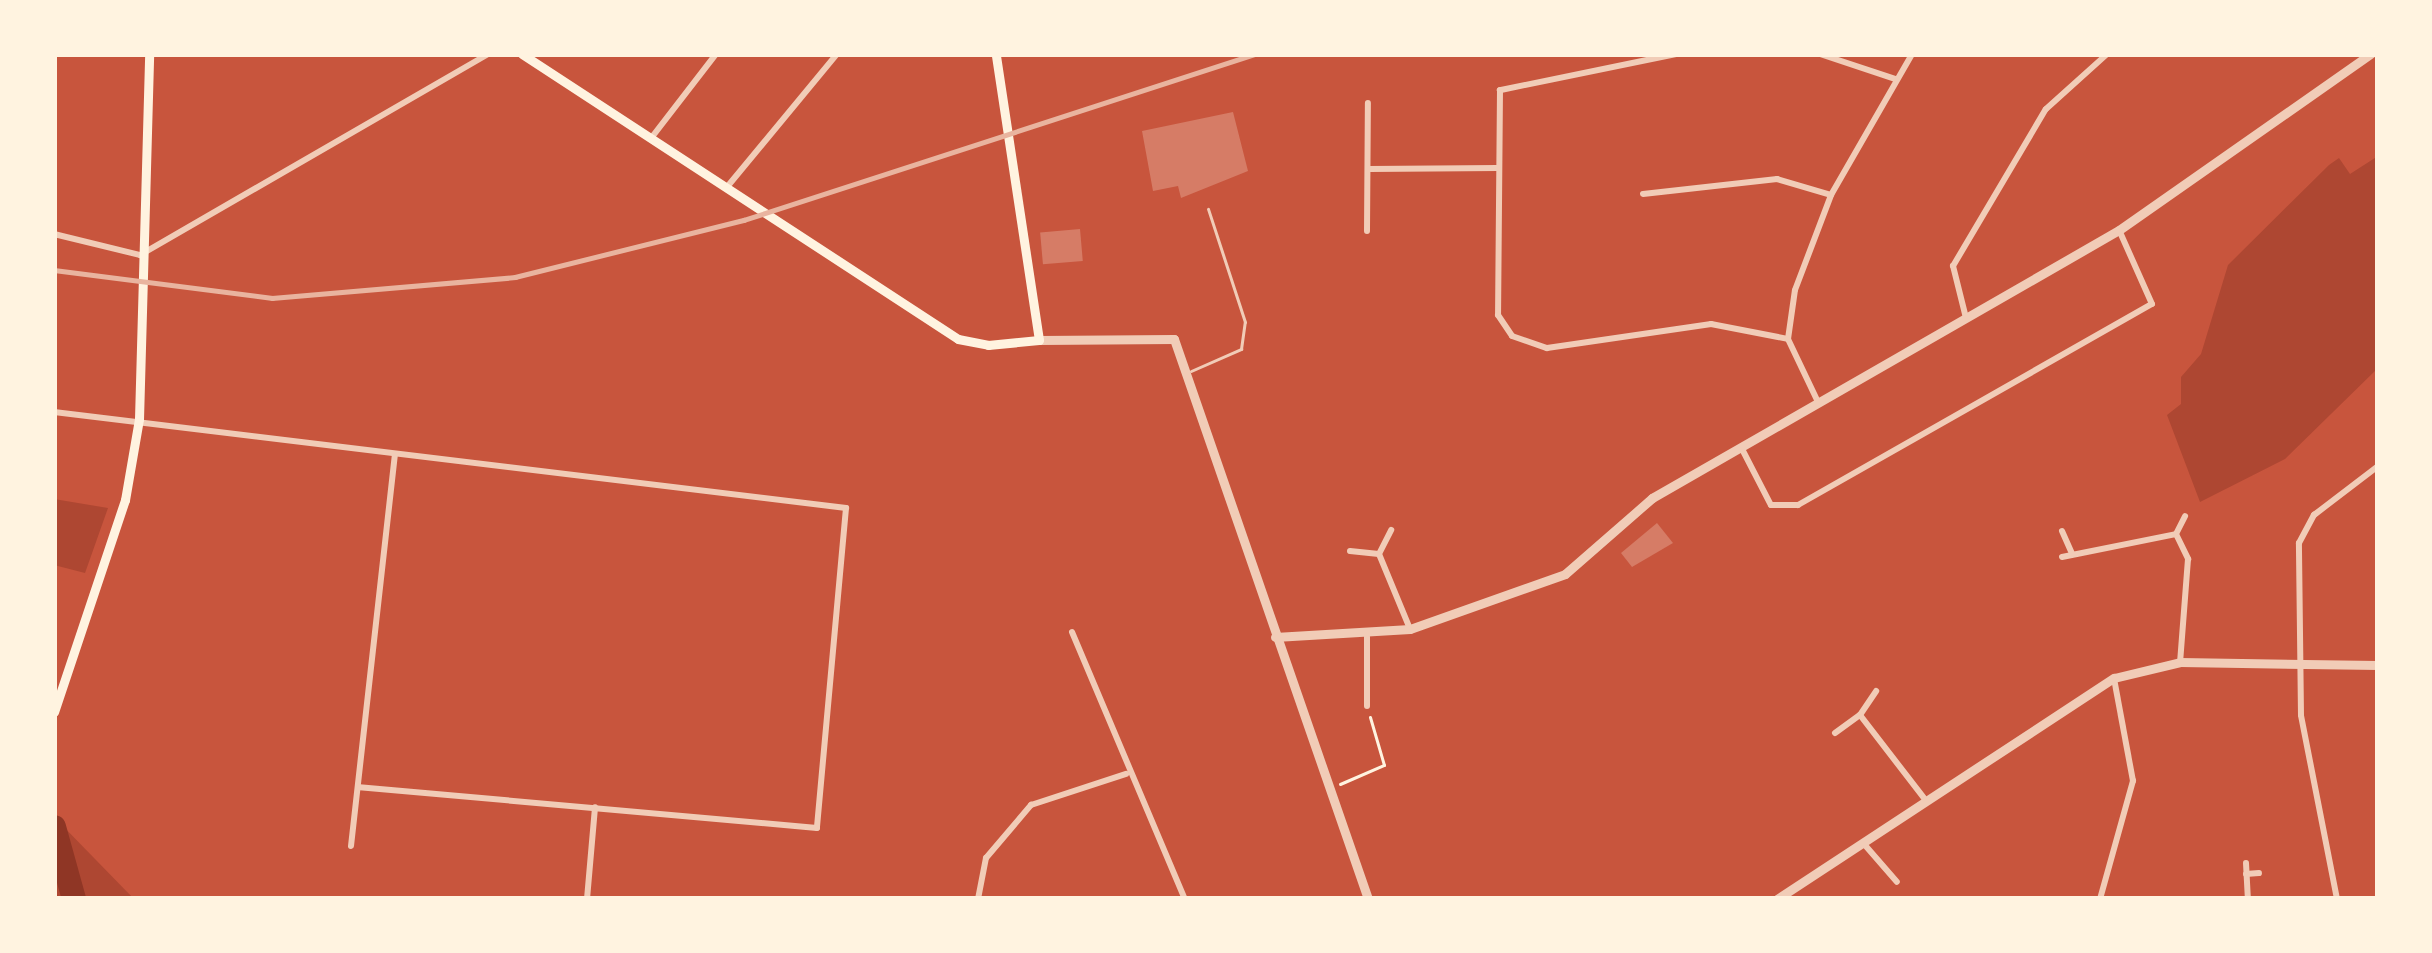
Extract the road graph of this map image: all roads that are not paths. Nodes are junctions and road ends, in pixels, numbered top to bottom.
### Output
1 (148, 54) edge
2 (488, 54) edge
3 (522, 54) edge
4 (716, 54) edge
5 (837, 54) edge
6 (996, 54) edge
7 (1676, 54) edge
8 (1820, 54) edge
9 (1912, 54) edge
10 (2107, 54) edge
11 (2369, 54) edge
12 (1895, 79) junction
13 (1368, 103) dead end
14 (652, 137) junction
15 (1498, 168) junction
16 (1369, 169) junction
17 (727, 187) junction
18 (1643, 194) dead end
19 (1831, 195) junction
20 (1208, 209) dead end
21 (2119, 230) junction
22 (1367, 231) dead end
23 (54, 234) edge
24 (140, 255) junction
25 (1967, 320) junction
26 (1788, 339) junction
27 (1039, 340) junction
28 (1189, 371) junction
29 (1820, 405) junction
30 (54, 412) edge
31 (139, 419) junction
32 (1741, 447) junction
33 (395, 455) junction
34 (2378, 466) edge
35 (2185, 516) dead end
36 (1391, 530) dead end
37 (2062, 531) dead end
38 (2176, 534) junction
39 (1350, 550) dead end
40 (2072, 553) junction
41 (1379, 554) junction
42 (2062, 557) dead end
43 (1410, 629) junction
44 (1072, 632) dead end
45 (1275, 637) junction
46 (1367, 637) junction
47 (2180, 662) junction
48 (2299, 663) junction
49 (2378, 665) edge
50 (2114, 678) junction
51 (59, 681) edge
52 (1876, 691) dead end
53 (1367, 706) road end
54 (54, 712) edge
55 (1860, 715) junction
56 (1835, 733) dead end
57 (1126, 774) junction
58 (360, 787) junction
59 (1924, 798) junction
60 (595, 808) junction
61 (1861, 841) junction
62 (351, 846) dead end
63 (2246, 863) dead end
64 (2259, 873) dead end
65 (2246, 874) junction
66 (1897, 882) dead end
67 (587, 899) edge
68 (978, 899) edge
69 (1185, 899) edge
70 (1368, 899) edge
71 (1777, 899) edge
72 (2100, 899) edge
73 (2248, 899) edge
74 (2337, 899) edge

1 - 24 main road
2 - 24 street
3 - 14 main road
4 - 14 street
5 - 17 street
6 - 27 main road
7 - 15 street
8 - 12 street
9 - 12 street
10 - 25 street
11 - 21 street
12 - 19 street
13 - 16 street
14 - 17 main road
15 - 16 street
15 - 26 street
16 - 22 street
17 - 27 main road
18 - 19 street
19 - 26 street
20 - 28 lane
21 - 25 street
21 - 32 street
23 - 24 street
24 - 31 main road
25 - 29 street
26 - 29 street
27 - 28 street
28 - 45 street
29 - 32 street
30 - 31 street
31 - 33 street
31 - 51 main road
32 - 43 street
33 - 58 street
33 - 60 street
34 - 48 street
35 - 38 street
36 - 41 street
37 - 40 street
38 - 40 street
38 - 47 street
39 - 41 street
40 - 42 street
41 - 43 street
43 - 46 street
44 - 57 street
45 - 46 street
45 - 70 street
46 - 53 street
47 - 48 street
47 - 50 street
48 - 49 street
48 - 74 street
50 - 59 street
50 - 72 street
51 - 54 main road
52 - 55 street
55 - 56 street
55 - 59 street
57 - 68 street
57 - 69 street
58 - 60 street
58 - 62 street
59 - 61 street
60 - 67 street
61 - 66 street
61 - 71 street
63 - 65 street
64 - 65 street
65 - 73 street

